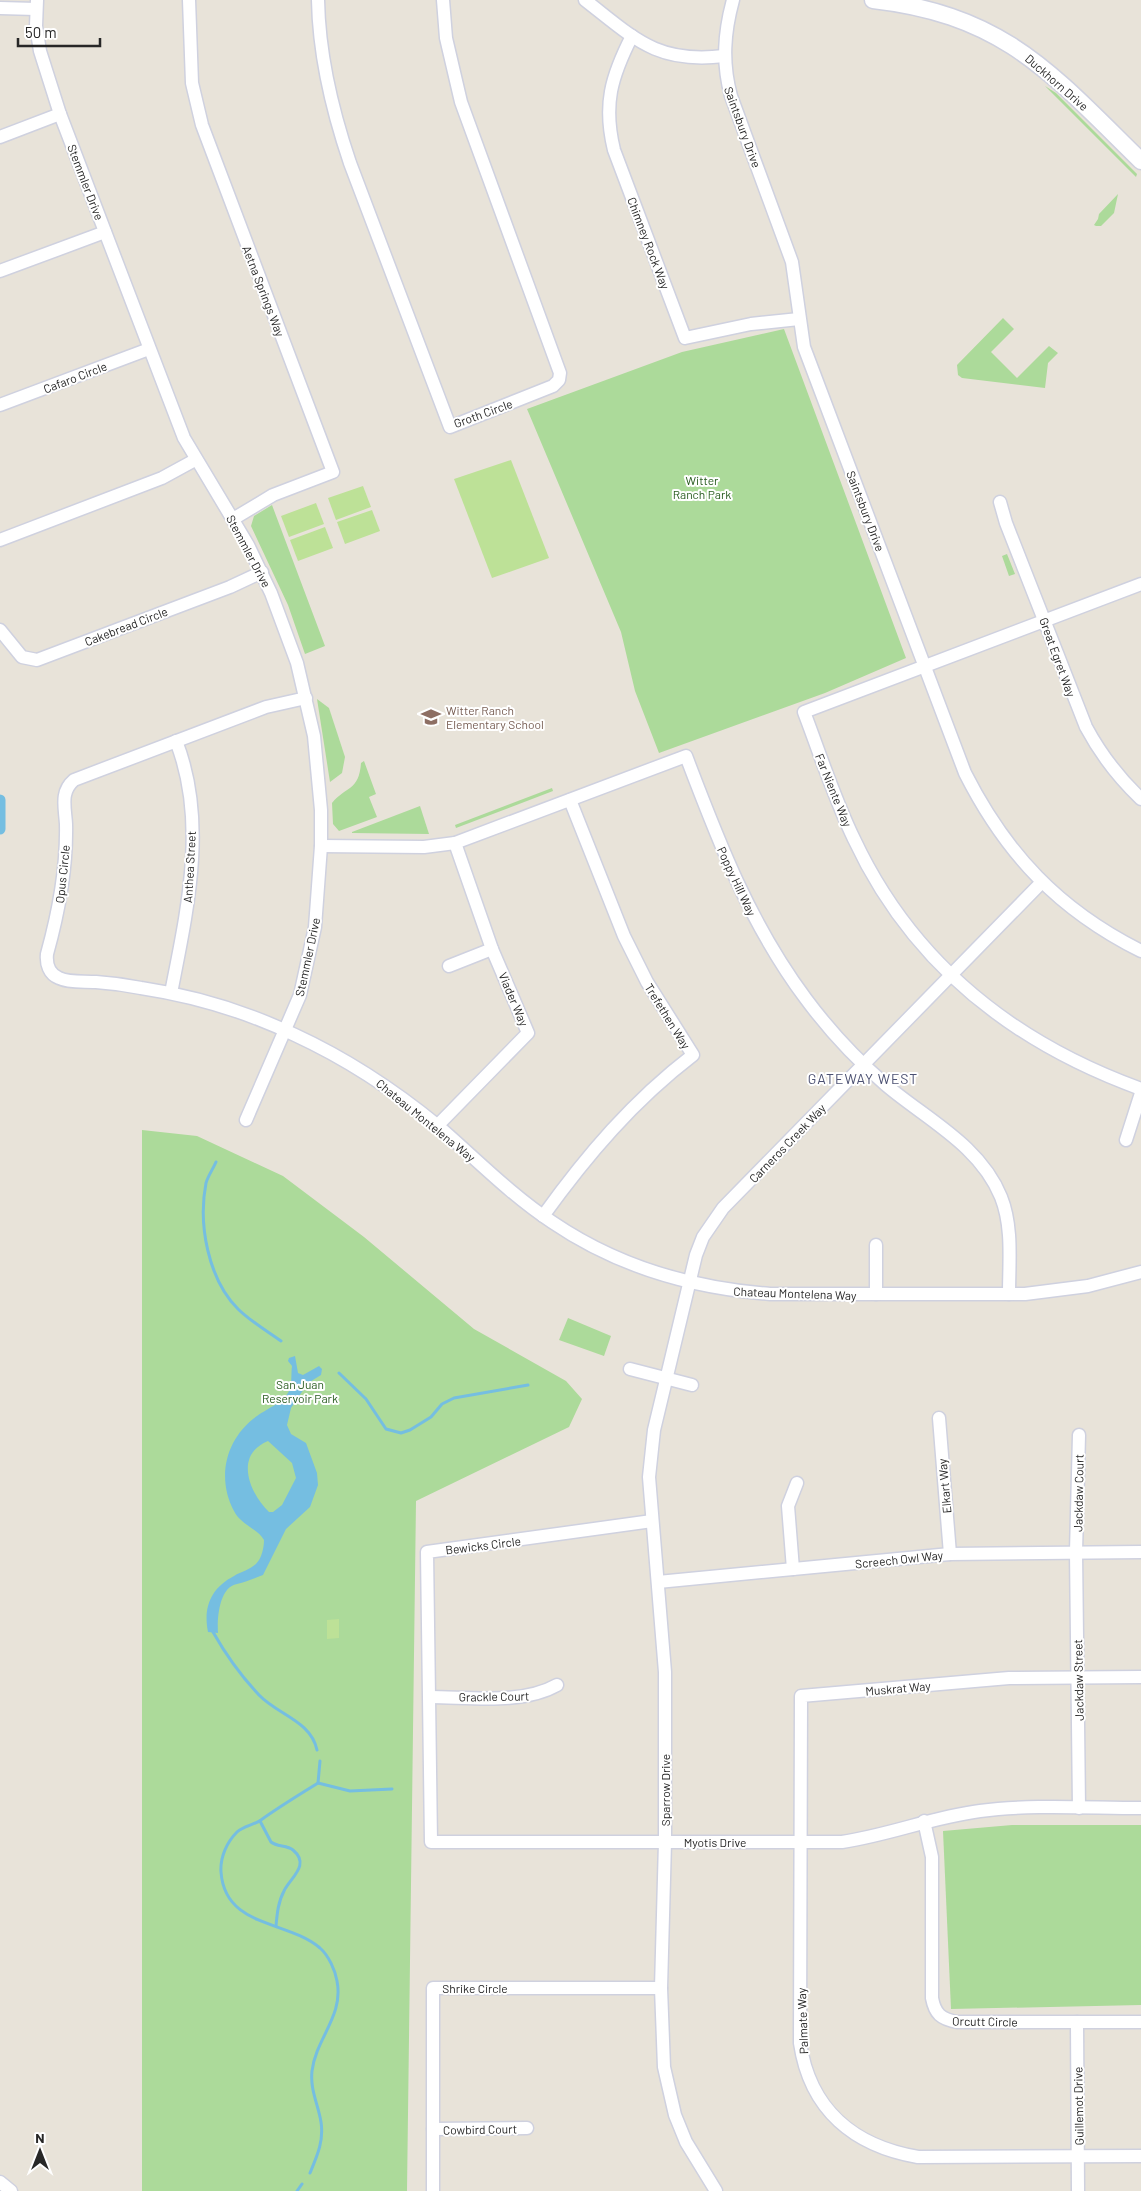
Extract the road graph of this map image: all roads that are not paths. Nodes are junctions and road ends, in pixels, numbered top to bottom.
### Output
1 (189, 0) edge
2 (318, 0) edge
3 (443, 0) edge
4 (585, 0) edge
5 (733, 0) edge
6 (873, 0) edge
7 (36, 5) edge
8 (0, 8) edge
9 (632, 36) junction
10 (724, 56) junction
11 (60, 114) junction
12 (0, 137) edge
13 (1141, 161) edge
14 (105, 232) junction
15 (0, 272) edge
16 (799, 319) junction
17 (150, 349) junction
18 (0, 406) edge
19 (195, 460) junction
20 (1000, 502) dead end
21 (233, 519) junction
22 (0, 540) edge
23 (262, 572) junction
24 (1141, 584) edge
25 (1045, 620) junction
26 (0, 630) edge
27 (924, 666) junction
28 (306, 698) junction
29 (176, 741) junction
30 (1141, 799) edge
31 (570, 800) junction
32 (455, 843) junction
33 (322, 846) junction
34 (1041, 882) junction
35 (492, 949) junction
36 (1141, 951) edge
37 (449, 966) dead end
38 (952, 974) junction
39 (171, 993) junction
40 (286, 1030) junction
41 (864, 1064) junction
42 (1141, 1091) edge
43 (246, 1120) dead end
44 (437, 1126) junction
45 (1126, 1140) dead end
46 (543, 1216) junction
47 (876, 1245) dead end
48 (1141, 1272) edge
49 (689, 1284) junction
50 (876, 1294) junction
51 (1010, 1294) junction
52 (630, 1369) dead end
53 (666, 1379) junction
54 (692, 1385) dead end
55 (938, 1418) dead end
56 (1079, 1435) dead end
57 (797, 1483) dead end
58 (652, 1521) junction
59 (1076, 1552) junction
60 (1141, 1552) edge
61 (950, 1554) junction
62 (793, 1569) junction
63 (658, 1582) junction
64 (1079, 1677) junction
65 (1141, 1677) edge
66 (557, 1685) dead end
67 (430, 1697) junction
68 (1079, 1808) junction
69 (1141, 1808) edge
70 (924, 1821) junction
71 (665, 1842) junction
72 (801, 1842) junction
73 (661, 1988) junction
74 (1077, 2022) junction
75 (1141, 2022) edge
76 (527, 2128) dead end
77 (433, 2129) junction
78 (1078, 2156) junction
79 (1141, 2156) edge
80 (0, 2182) edge
81 (709, 2189) edge
82 (11, 2191) edge
83 (434, 2191) edge
84 (1078, 2191) edge

1 - 21 street, Aetna Springs Way
2 - 3 street, Groth Circle
4 - 9 street
5 - 10 street, Saintsbury Drive
6 - 13 street, Duckhorn Drive
7 - 8 street
7 - 11 street, Stemmler Drive
9 - 10 street
9 - 16 street, Chimney Rock Way
10 - 16 street, Saintsbury Drive
11 - 12 street
11 - 14 street, Stemmler Drive
14 - 15 street
14 - 17 street, Stemmler Drive
16 - 27 street, Saintsbury Drive
17 - 18 street, Cafaro Circle
17 - 19 street, Stemmler Drive
19 - 21 street, Stemmler Drive
19 - 22 street
20 - 25 street, Great Egret Way
21 - 23 street, Stemmler Drive
23 - 26 street, Cakebread Circle
23 - 28 street, Stemmler Drive
24 - 25 street, Far Niente Way
25 - 27 street, Far Niente Way
25 - 30 street, Great Egret Way
27 - 34 street, Saintsbury Drive
27 - 38 street, Far Niente Way
28 - 29 street, Opus Circle
28 - 33 street, Stemmler Drive
29 - 39 street, Anthea Street
29 - 39 street, Opus Circle
31 - 32 street, Poppy Hill Way
31 - 41 street, Poppy Hill Way
31 - 46 street, Trefethen Way
32 - 33 street, Poppy Hill Way
32 - 35 street, Viader Way
33 - 40 street, Stemmler Drive
34 - 36 street, Saintsbury Drive
34 - 38 street, Carneros Creek Way
35 - 37 street
35 - 44 street, Viader Way
38 - 41 street, Carneros Creek Way
38 - 42 street, Far Niente Way
39 - 40 street, Opus Circle
40 - 43 street, Stemmler Drive
40 - 44 street, Chateau Montelena Way
41 - 49 street, Carneros Creek Way
41 - 51 street, Poppy Hill Way
42 - 45 street
44 - 46 street, Chateau Montelena Way
46 - 49 street, Chateau Montelena Way
47 - 50 street
48 - 51 street, Chateau Montelena Way
49 - 50 street, Chateau Montelena Way
49 - 53 street, Carneros Creek Way
50 - 51 street, Chateau Montelena Way
52 - 53 street
53 - 54 street
53 - 58 street, Sparrow Drive
55 - 61 street, Elkart Way
56 - 59 street, Jackdaw Court
57 - 62 street
58 - 63 street, Sparrow Drive
58 - 67 street, Bewicks Circle
59 - 60 street, Screech Owl Way
59 - 61 street, Screech Owl Way
59 - 64 street, Jackdaw Street
61 - 62 street, Screech Owl Way
62 - 63 street, Screech Owl Way
63 - 71 street, Sparrow Drive
64 - 65 street, Muskrat Way
64 - 68 street, Jackdaw Street
64 - 72 street, Muskrat Way
66 - 67 street, Grackle Court
67 - 71 street, Myotis Drive
68 - 69 street, Myotis Drive
68 - 70 street, Myotis Drive
70 - 72 street, Myotis Drive
70 - 74 street, Orcutt Circle
71 - 72 street, Myotis Drive
71 - 73 street, Sparrow Drive
72 - 78 street, Palmate Way
73 - 77 street, Shrike Circle
73 - 81 street, Sparrow Drive
74 - 75 street, Orcutt Circle
74 - 78 street, Guillemot Drive
76 - 77 street, Cowbird Court
77 - 83 street, Shrike Circle
78 - 79 street, Palmate Way
78 - 84 street, Guillemot Drive
80 - 82 street

